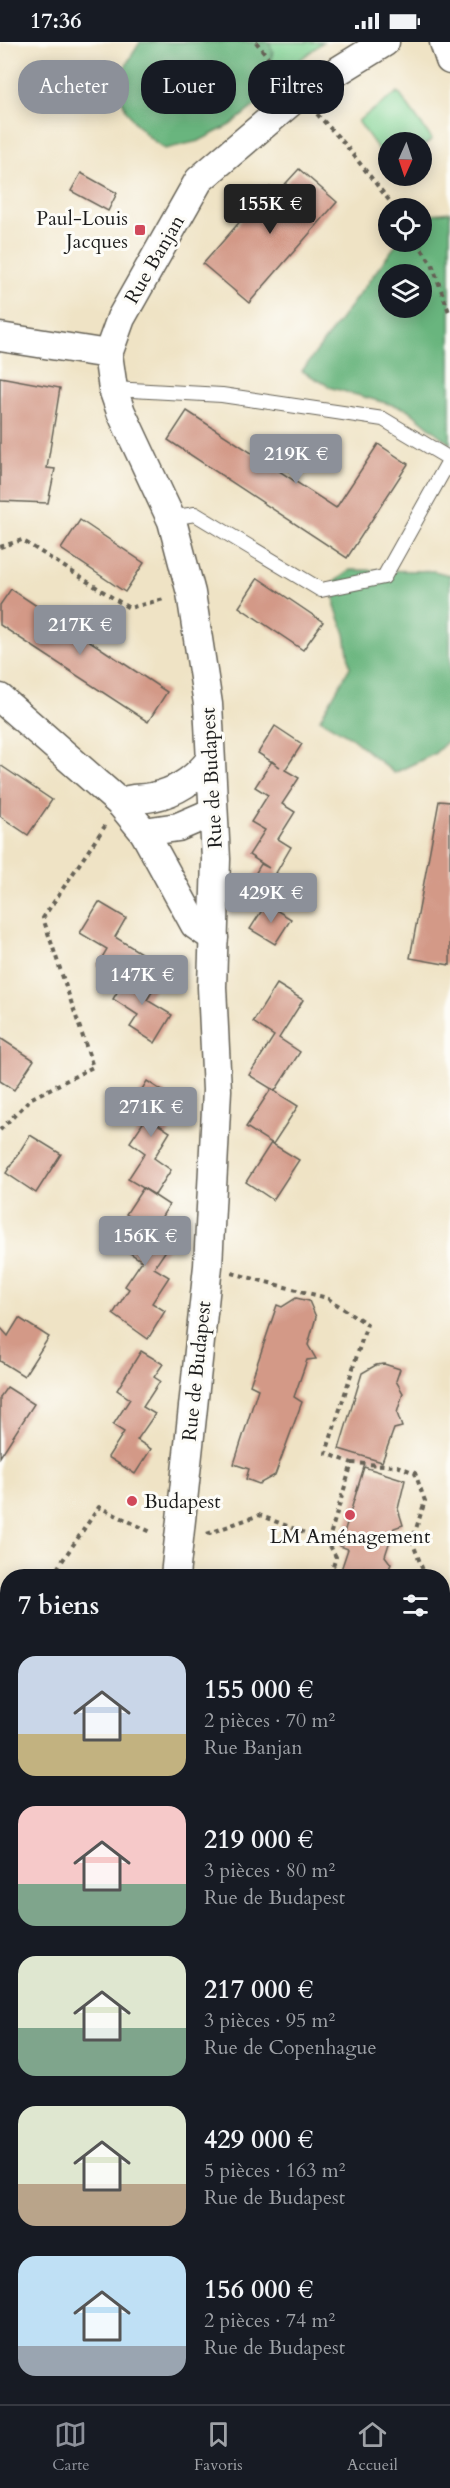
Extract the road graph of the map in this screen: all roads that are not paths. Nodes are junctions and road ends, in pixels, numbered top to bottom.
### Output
1 (385, 42) edge
2 (444, 42) edge
3 (450, 60) edge
4 (0, 337) edge
5 (108, 354) junction
6 (113, 389) junction
7 (171, 518) junction
8 (0, 698) edge
9 (210, 760) junction
10 (120, 803) junction
11 (213, 812) junction
12 (144, 832) junction
13 (214, 938) junction
14 (176, 1569) edge

1 - 5 street, Rue Banjan
2 - 3 street
4 - 5 street
5 - 6 street, Rue de Budapest
6 - 7 street, Rue de Budapest
6 - 7 lane
7 - 9 street, Rue de Budapest
8 - 10 street
9 - 10 street
9 - 11 street, Rue de Budapest
10 - 12 street
11 - 12 street
11 - 13 street, Rue de Budapest
12 - 13 street
13 - 14 street, Rue de Budapest

